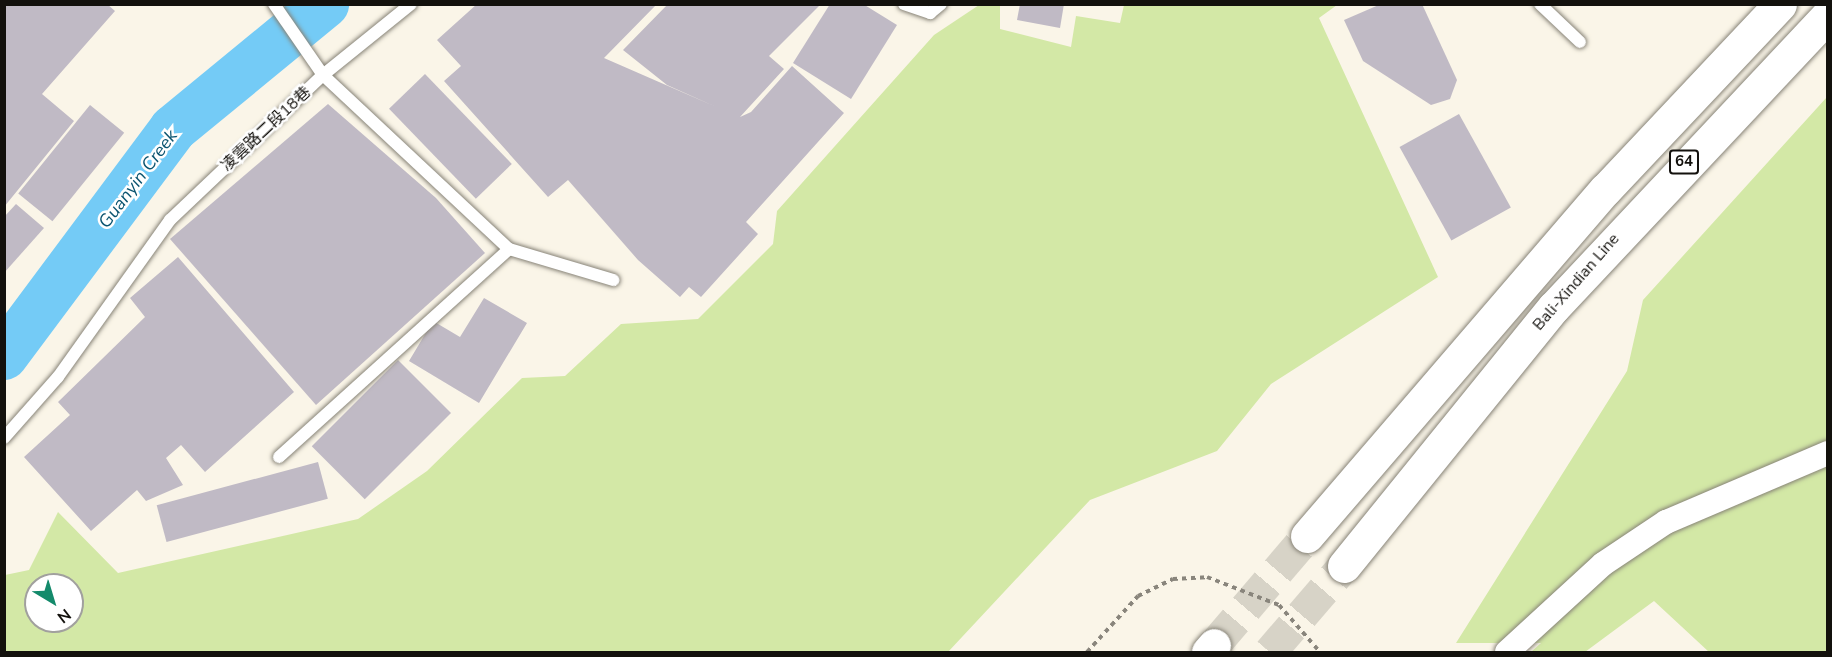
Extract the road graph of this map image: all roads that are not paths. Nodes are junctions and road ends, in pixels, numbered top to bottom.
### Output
1 (274, 4) edge
2 (411, 4) edge
3 (904, 4) edge
4 (941, 4) edge
5 (1540, 4) edge
6 (1780, 4) edge
7 (1823, 19) edge
8 (1580, 42) dead end
9 (323, 75) junction
10 (509, 249) junction
11 (613, 280) dead end
12 (4, 438) edge
13 (1827, 453) edge
14 (279, 457) dead end
15 (1307, 536) tunnel mouth
16 (1344, 566) tunnel mouth
17 (1507, 652) edge

1 - 9 lane
2 - 9 lane
3 - 4 lane
5 - 8 lane
6 - 15 highway, 64
7 - 16 highway, Bali-Xindian Line / 64
9 - 10 lane, 凌雲路二段18巷
9 - 12 lane, 凌雲路二段18巷
10 - 11 lane, 凌雲路二段18巷
10 - 14 lane
13 - 17 street

